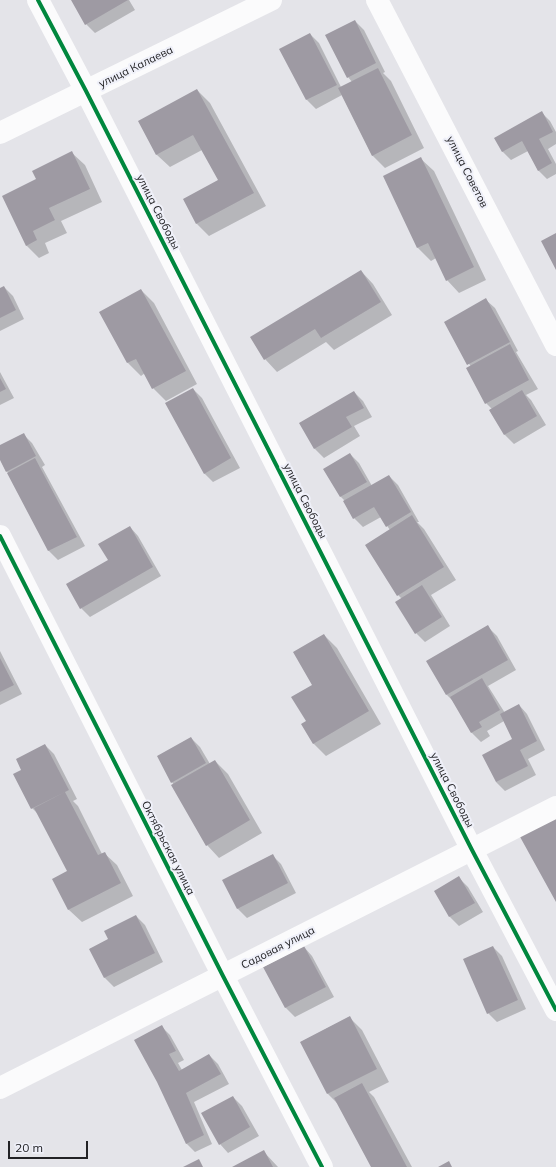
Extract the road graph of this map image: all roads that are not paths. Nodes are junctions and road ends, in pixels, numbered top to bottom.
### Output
1 (38, 0) edge
2 (271, 0) edge
3 (377, 0) edge
4 (86, 91) junction
5 (0, 133) edge
6 (556, 345) edge
7 (0, 536) edge
8 (556, 807) edge
9 (472, 850) junction
10 (223, 976) junction
11 (556, 1010) edge
12 (0, 1088) edge
13 (322, 1167) edge

1 - 4 street, улица Свободы
2 - 4 street, улица Калаева
3 - 6 street, улица Советов
4 - 5 street, улица Калаева
4 - 9 street, улица Свободы
7 - 10 street, Октябрьская улица
8 - 9 street, Садовая улица
9 - 10 street, Садовая улица
9 - 11 street, улица Свободы
10 - 12 street, Садовая улица
10 - 13 street, Октябрьская улица

